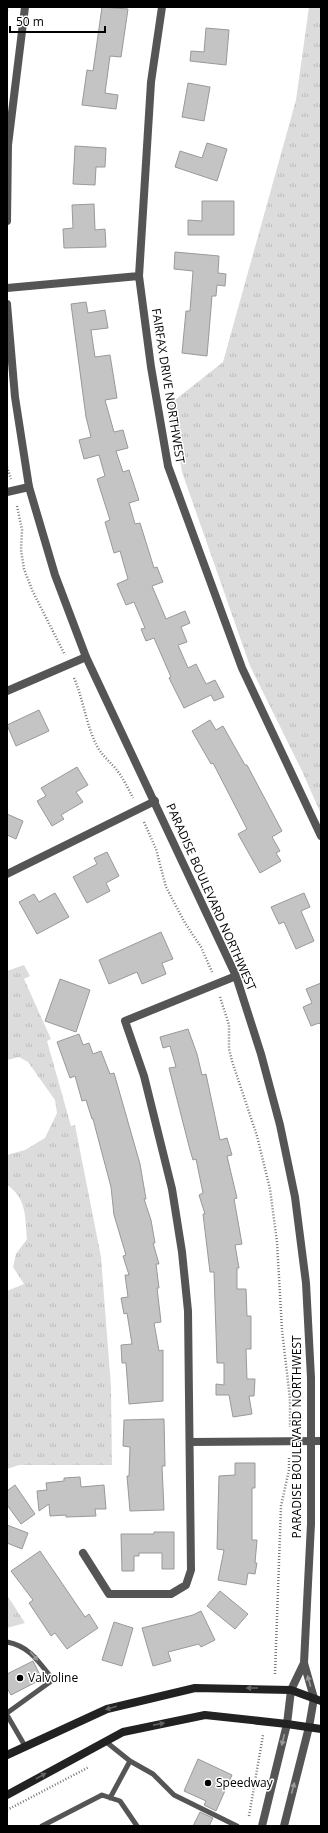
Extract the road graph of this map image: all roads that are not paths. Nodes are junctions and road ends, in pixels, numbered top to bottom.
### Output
1 (25, 7) edge
2 (162, 7) edge
3 (7, 145) edge
4 (7, 221) edge
5 (139, 276) junction
6 (7, 288) edge
7 (7, 304) edge
8 (7, 313) edge
9 (29, 487) junction
10 (7, 492) edge
11 (86, 657) junction
12 (7, 691) edge
13 (155, 801) junction
14 (321, 836) edge
15 (7, 874) edge
16 (236, 976) junction
17 (321, 1441) edge
18 (190, 1442) junction
19 (312, 1442) junction
20 (83, 1553) dead end
21 (7, 1642) edge
22 (304, 1663) junction
23 (291, 1690) junction
24 (317, 1699) edge
25 (7, 1714) edge
26 (287, 1724) junction
27 (309, 1728) junction
28 (321, 1729) edge
29 (105, 1741) junction
30 (25, 1746) junction
31 (7, 1754) edge
32 (130, 1761) junction
33 (7, 1795) edge
34 (110, 1798) junction
35 (42, 1826) edge
36 (137, 1826) edge
37 (237, 1826) edge
38 (262, 1826) edge
39 (284, 1826) edge

1 - 3 street
2 - 5 street, FAIRFAX DRIVE NORTHWEST
3 - 4 street
5 - 6 street
5 - 14 street, FAIRFAX DRIVE NORTHWEST
7 - 8 street, PARADISE BOULEVARD NORTHWEST
8 - 9 street, PARADISE BOULEVARD NORTHWEST
9 - 10 street
9 - 11 street, PARADISE BOULEVARD NORTHWEST
11 - 12 street
11 - 13 street, PARADISE BOULEVARD NORTHWEST
13 - 15 street
13 - 16 street, PARADISE BOULEVARD NORTHWEST
16 - 18 street
16 - 19 street, PARADISE BOULEVARD NORTHWEST
17 - 19 street
18 - 19 street
18 - 20 street
19 - 22 street, PARADISE BOULEVARD NORTHWEST
21 -> 25 lane
22 - 23 street, PARADISE BOULEVARD NORTHWEST
24 -> 22 street, PARADISE BOULEVARD NORTHWEST
23 - 24 main road
23 - 26 street, PARADISE BOULEVARD NORTHWEST
23 -> 30 main road
24 - 27 street, PARADISE BOULEVARD NORTHWEST
25 - 30 lane
26 - 27 main road
29 -> 26 main road
26 -> 38 street, PARADISE BOULEVARD NORTHWEST
27 - 28 main road
39 -> 27 street, PARADISE BOULEVARD NORTHWEST
29 - 32 lane
33 -> 29 main road
30 - 31 main road
32 - 34 lane
32 - 37 lane
34 - 35 lane
34 - 36 lane

